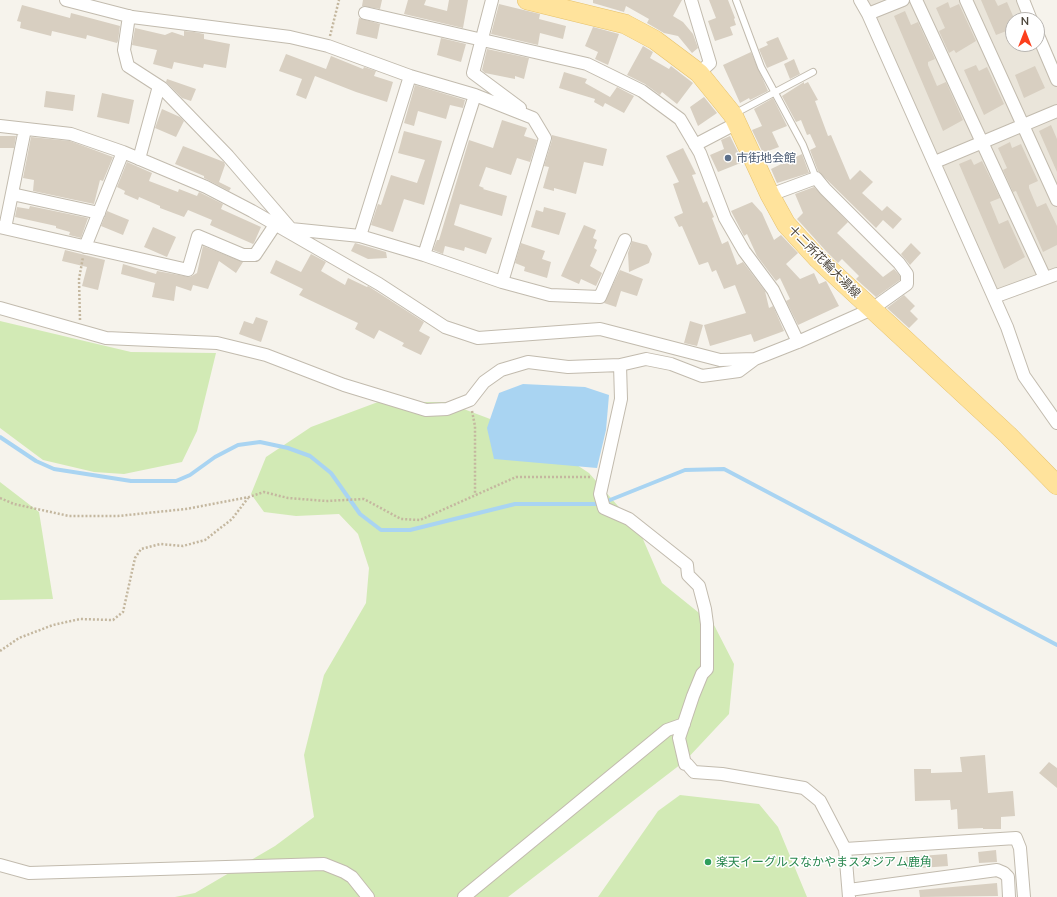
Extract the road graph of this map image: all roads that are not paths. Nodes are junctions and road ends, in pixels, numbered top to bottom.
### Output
1 (66, 0) edge
2 (492, 0) edge
3 (528, 0) edge
4 (736, 0) edge
5 (860, 0) edge
6 (903, 0) edge
7 (916, 0) edge
8 (966, 0) edge
9 (1022, 0) edge
10 (689, 2) edge
11 (88, 3) edge
12 (1027, 12) edge
13 (365, 13) dead end
14 (868, 14) junction
15 (129, 16) junction
16 (482, 40) junction
17 (1045, 52) edge
18 (813, 72) dead end
19 (699, 73) junction
20 (410, 76) junction
21 (1057, 80) edge
22 (159, 86) junction
23 (774, 91) junction
24 (475, 94) junction
25 (1057, 111) edge
26 (534, 118) junction
27 (735, 119) junction
28 (1022, 125) junction
29 (0, 126) edge
30 (25, 129) junction
31 (982, 142) junction
32 (696, 145) junction
33 (123, 152) junction
34 (139, 159) junction
35 (935, 162) junction
36 (816, 178) junction
37 (12, 194) junction
38 (770, 195) junction
39 (1057, 200) edge
40 (99, 213) junction
41 (275, 225) junction
42 (2, 228) edge
43 (291, 229) junction
44 (360, 236) junction
45 (625, 240) dead end
46 (85, 247) junction
47 (424, 255) junction
48 (1057, 274) edge
49 (1045, 278) junction
50 (502, 282) junction
51 (994, 297) junction
52 (0, 308) edge
53 (872, 309) junction
54 (798, 342) junction
55 (755, 359) junction
56 (620, 365) junction
57 (1057, 423) edge
58 (1057, 485) edge
59 (684, 724) junction
60 (845, 849) junction
61 (0, 865) edge
62 (880, 891) edge
63 (849, 893) edge
64 (368, 897) edge
65 (464, 897) edge
66 (1009, 897) edge
67 (1024, 897) edge

1 - 11 street
2 - 16 street
3 - 19 main road, 十二所花輪大湯線
4 - 23 lane
5 - 14 street
6 - 14 street
7 - 31 street
8 - 28 street
9 - 12 street
10 - 19 street
11 - 15 street
13 - 16 street
14 - 35 street
15 - 20 street
15 - 22 street
16 - 26 street
16 - 32 street
17 - 21 street
18 - 23 lane
19 - 27 main road, 十二所花輪大湯線
20 - 24 street
20 - 44 street
22 - 34 street
22 - 43 street
23 - 27 lane
23 - 36 lane
24 - 26 street
24 - 47 street
25 - 28 street
26 - 50 street
27 - 32 street
27 - 38 main road, 十二所花輪大湯線
28 - 31 street
28 - 39 street
29 - 30 street
30 - 33 street
30 - 37 street
31 - 35 street
31 - 49 street
32 - 54 street
33 - 34 street
33 - 40 street
34 - 41 street
35 - 51 street
36 - 38 street
36 - 53 street
37 - 40 street
37 - 42 street
38 - 53 main road, 十二所花輪大湯線
40 - 46 street
41 - 43 street
41 - 46 street
41 - 55 street
42 - 46 street
43 - 44 street
44 - 47 street
45 - 50 street
47 - 50 street
48 - 49 street
49 - 51 street
51 - 57 street
52 - 56 street
53 - 54 street
53 - 58 main road, 十二所花輪大湯線
54 - 55 street
55 - 56 street
56 - 59 street
59 - 60 street
59 - 65 street
60 - 63 street
60 - 67 street
61 - 64 street
62 - 63 street
62 - 66 street

